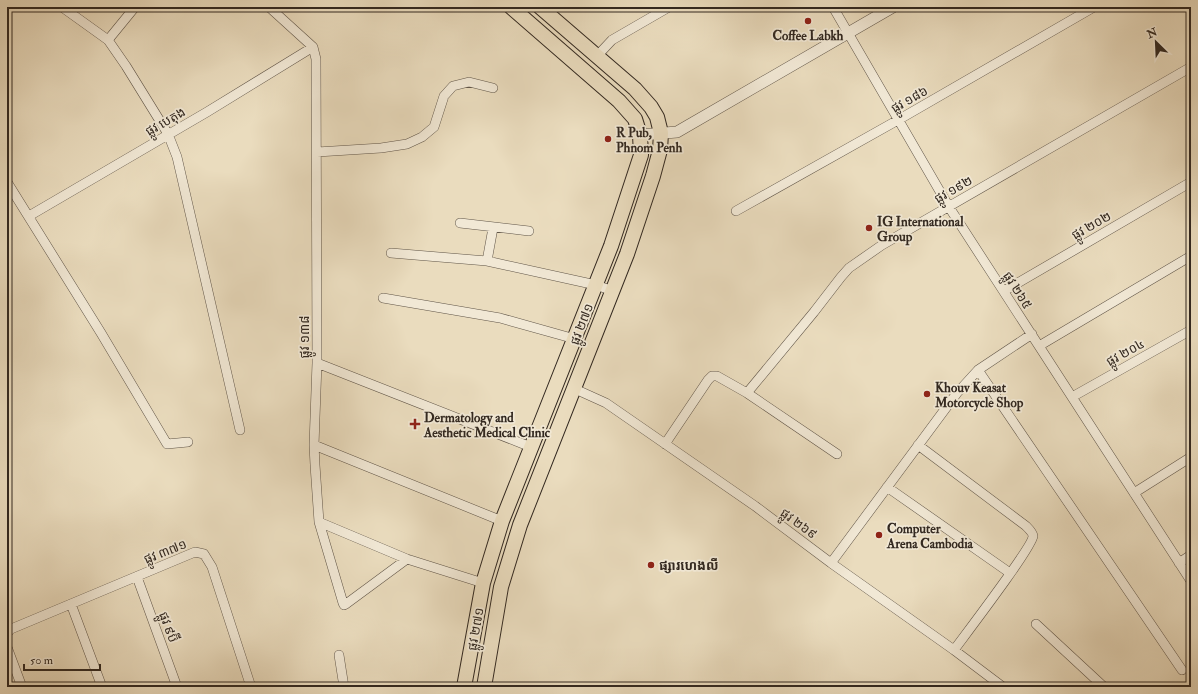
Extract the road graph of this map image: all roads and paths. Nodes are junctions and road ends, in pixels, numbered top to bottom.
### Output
1 (62, 7) edge
2 (135, 7) edge
3 (269, 7) edge
4 (511, 7) edge
5 (540, 7) edge
6 (669, 7) edge
7 (833, 7) edge
8 (893, 7) edge
9 (1094, 7) edge
10 (848, 33) junction
11 (108, 40) junction
12 (313, 47) junction
13 (597, 56) junction
14 (1191, 67) edge
15 (493, 88) dead end
16 (898, 120) junction
17 (168, 134) junction
18 (661, 134) junction
19 (640, 135) junction
20 (317, 152) junction
21 (7, 182) edge
22 (1191, 182) edge
23 (949, 206) junction
24 (736, 211) dead end
25 (29, 216) junction
26 (460, 223) dead end
27 (493, 228) junction
28 (529, 231) dead end
29 (391, 253) dead end
30 (1191, 256) edge
31 (487, 261) junction
32 (596, 286) junction
33 (613, 291) junction
34 (1004, 291) junction
35 (382, 298) dead end
36 (1191, 330) edge
37 (1032, 334) junction
38 (575, 339) junction
39 (1039, 346) junction
40 (317, 363) junction
41 (978, 370) junction
42 (575, 389) junction
43 (747, 393) junction
44 (1072, 397) junction
45 (240, 430) dead end
46 (188, 442) dead end
47 (665, 444) junction
48 (314, 445) junction
49 (918, 445) junction
50 (531, 447) junction
51 (837, 454) dead end
52 (1191, 457) edge
53 (887, 487) junction
54 (1134, 493) junction
55 (502, 521) junction
56 (319, 522) junction
57 (1191, 555) edge
58 (407, 559) junction
59 (831, 563) junction
60 (1179, 563) junction
61 (1010, 573) junction
62 (137, 577) junction
63 (1191, 581) edge
64 (484, 583) junction
65 (71, 604) junction
66 (1036, 624) dead end
67 (7, 633) edge
68 (7, 647) edge
69 (954, 650) junction
70 (339, 655) dead end
71 (1182, 670) dead end
72 (22, 687) edge
73 (102, 687) edge
74 (177, 687) edge
75 (251, 687) edge
76 (344, 687) edge
77 (464, 687) edge
78 (484, 687) edge
79 (1003, 687) edge
80 (1104, 687) edge

1 - 11 street
2 - 11 street
3 - 12 street
4 - 19 main road, ផ្លូវ ២៧១
5 - 13 main road, ផ្លូវ ២៧១
6 - 13 street
7 - 10 street, ផ្លូវ ២៦៥
8 - 10 street
9 - 16 street, ផ្លូវ ១៨៦
10 - 16 street, ផ្លូវ ២៦៥
10 - 18 street
11 - 17 street
12 - 17 street, ផ្លូវ បេតុង
12 - 20 street, ផ្លូវ ១៣៨
13 - 18 main road, ផ្លូវ ២៧១
14 - 23 street, ផ្លូវ ១៩២
15 - 20 street
16 - 23 street, ផ្លូវ ២៦៥
16 - 24 street, ផ្លូវ ១៨៦
17 - 25 street, ផ្លូវ បេតុង
17 - 45 street
18 - 19 street
18 - 33 main road, ផ្លូវ ២៧១
19 - 32 main road, ផ្លូវ ២៧១
20 - 40 street, ផ្លូវ ១៣៨
21 - 25 street
22 - 34 street, ផ្លូវ ២០២
23 - 34 street, ផ្លូវ ២៦៥
23 - 43 street, ផ្លូវ ១៩២
25 - 46 street
26 - 27 street
27 - 28 street
27 - 31 street
29 - 31 street
30 - 39 street
31 - 32 street
32 - 33 street
32 - 38 main road, ផ្លូវ ២៧១
33 - 42 main road, ផ្លូវ ២៧១
34 - 37 street, ផ្លូវ ២៦៥
35 - 38 street
36 - 44 street, ផ្លូវ ២០៤
37 - 39 street, ផ្លូវ ២៦៥
37 - 41 street
38 - 50 main road, ផ្លូវ ២៧១
39 - 44 street, ផ្លូវ ២៦៥
40 - 48 street, ផ្លូវ ១៣៨
40 - 50 street
41 - 49 street
41 - 71 street
42 - 47 street, ផ្លូវ ២៦៩
42 - 78 main road, ផ្លូវ ២៧១
43 - 47 street
43 - 51 street
44 - 54 street, ផ្លូវ ២៦៥
47 - 59 street, ផ្លូវ ២៦៩
48 - 55 street
48 - 56 street, ផ្លូវ ១៣៨
49 - 53 street
49 - 61 street
50 - 55 main road, ផ្លូវ ២៧១
52 - 54 street
53 - 59 street
53 - 61 street
54 - 60 street, ផ្លូវ ២៦៥
55 - 64 main road, ផ្លូវ ២៧១
56 - 58 street
56 - 58 street, ផ្លូវ ១៣៨
57 - 60 street
58 - 64 street
59 - 69 street, ផ្លូវ ២៦៩
60 - 63 street, ផ្លូវ ២៦៥
61 - 69 street
62 - 65 street, ផ្លូវ ៣៧១
62 - 74 street, ផ្លូវ ៩ប៊ី
62 - 75 street, ផ្លូវ ៣៧១
64 - 77 main road, ផ្លូវ ២៧១
65 - 67 street, ផ្លូវ ៣៧១
65 - 73 street
66 - 80 street
68 - 72 street
69 - 79 street, ផ្លូវ ២៦៩
70 - 76 street

